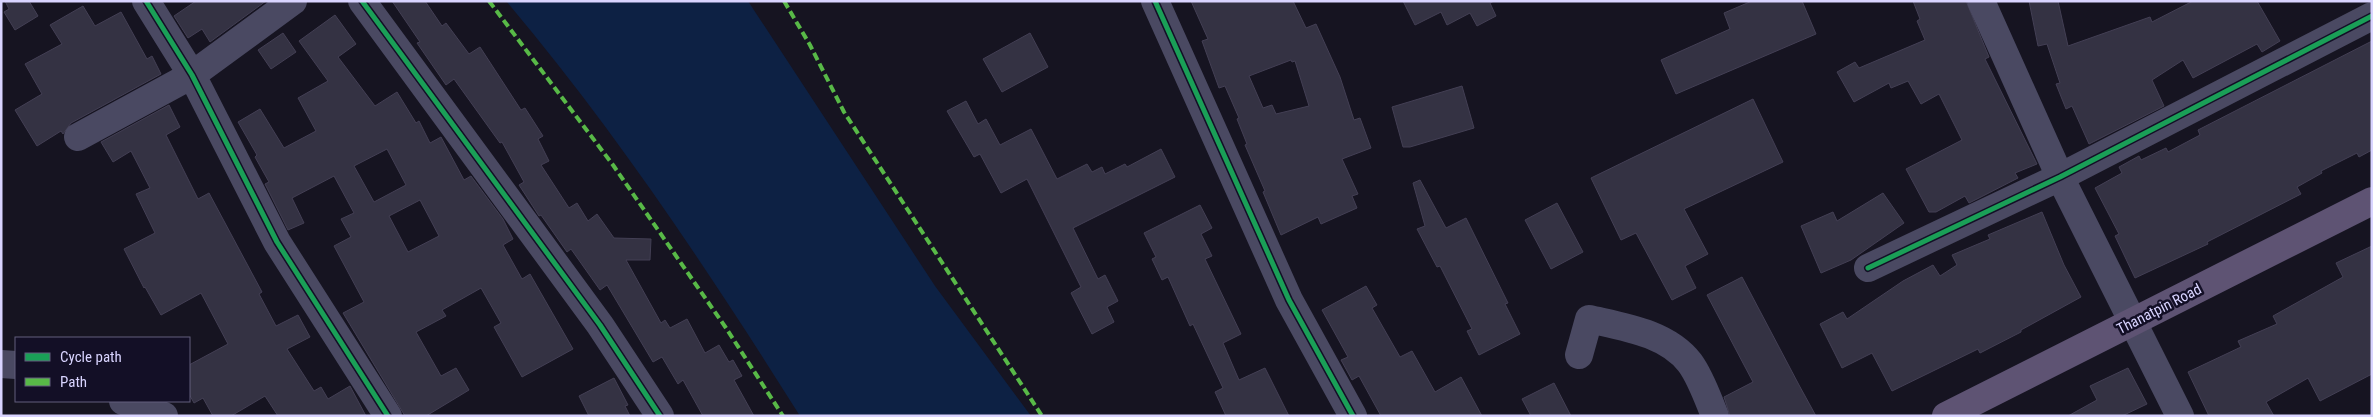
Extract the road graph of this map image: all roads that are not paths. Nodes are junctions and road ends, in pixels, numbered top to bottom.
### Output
1 (146, 1) edge
2 (293, 1) edge
3 (362, 1) edge
4 (1155, 1) edge
5 (1981, 1) edge
6 (2372, 16) edge
7 (192, 75) junction
8 (78, 137) dead end
9 (2060, 177) junction
10 (2372, 201) edge
11 (1868, 268) dead end
12 (2134, 322) junction
13 (1579, 355) dead end
14 (1, 364) edge
15 (15, 365) edge
16 (126, 402) edge
17 (164, 416) edge
18 (388, 416) edge
19 (660, 416) edge
20 (1353, 416) edge
21 (1715, 416) edge
22 (1946, 416) edge
23 (2180, 416) edge

1 - 7 street
2 - 7 street
3 - 19 street
4 - 20 street
5 - 9 street
6 - 9 street
7 - 8 street
7 - 18 street
9 - 11 street
9 - 12 street
10 - 12 main road, Thanatpin Road
12 - 22 main road, Thanatpin Road
12 - 23 street
13 - 21 street
14 - 15 street
16 - 17 street

